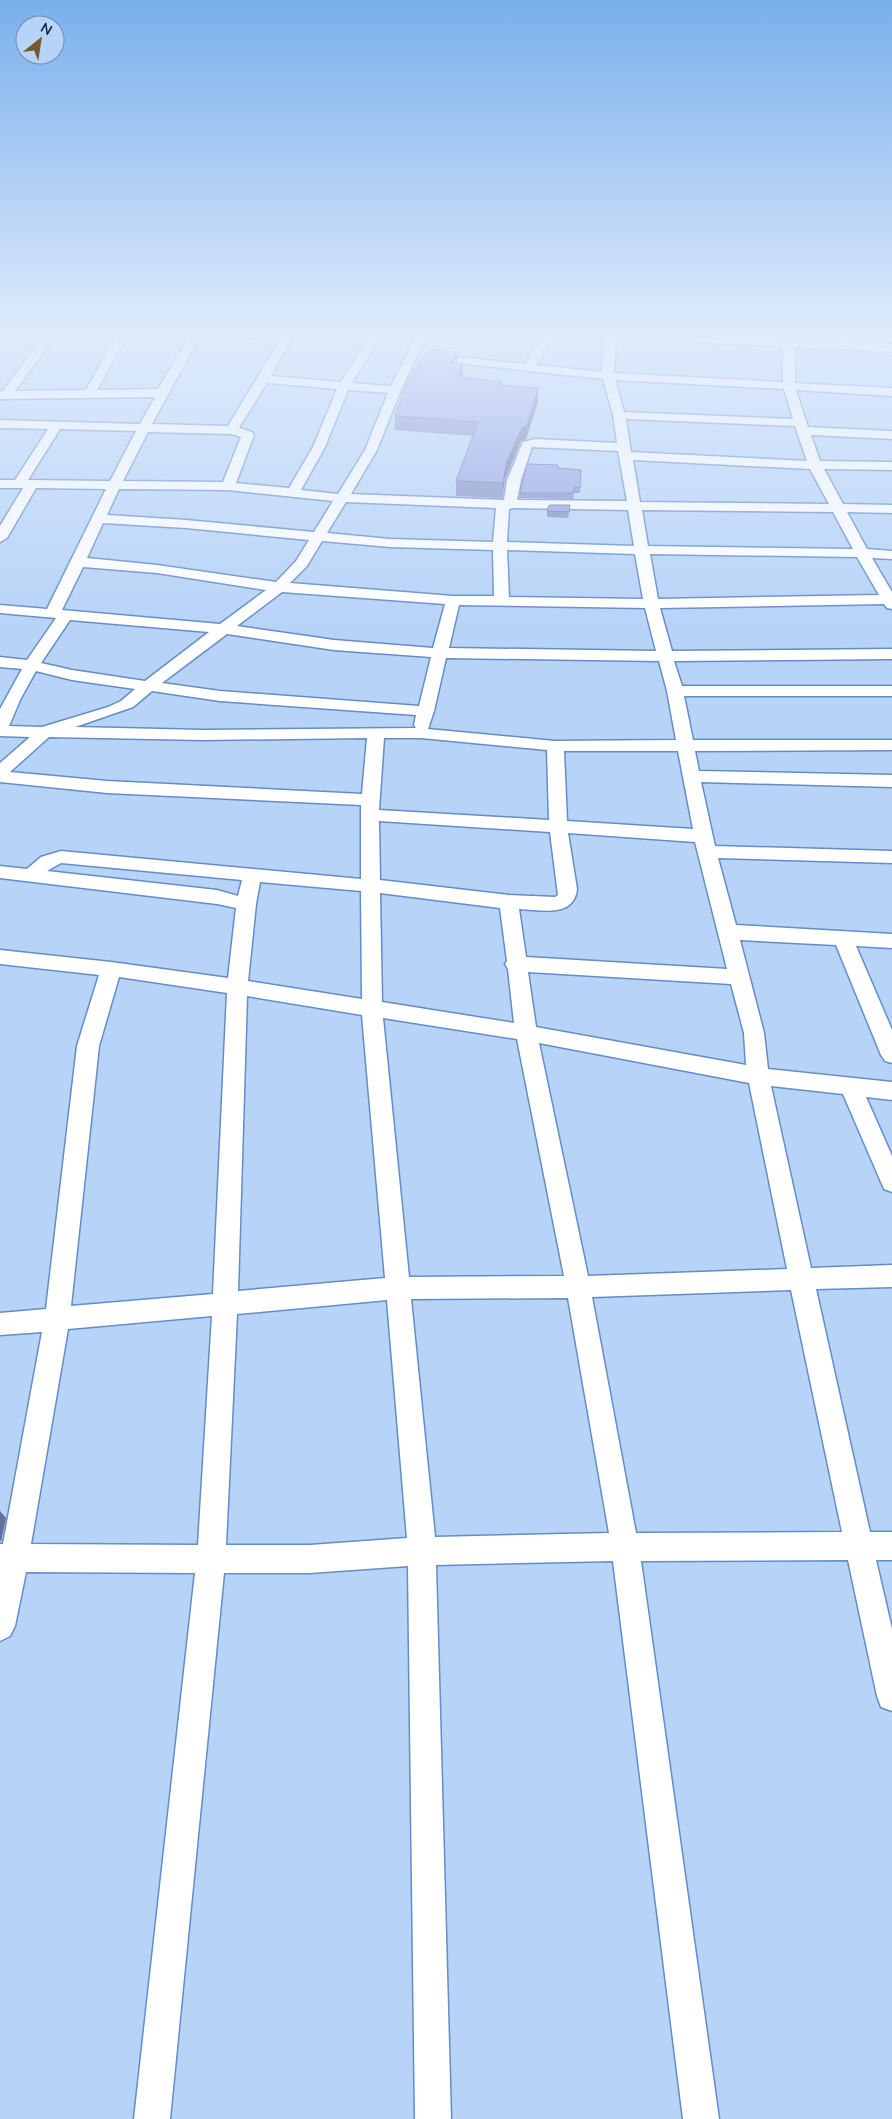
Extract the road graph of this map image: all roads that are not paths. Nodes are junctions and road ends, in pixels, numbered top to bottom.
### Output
1 (54, 430) edge
2 (142, 430) edge
3 (227, 430) edge
4 (232, 430) joint
5 (326, 430) edge
6 (379, 430) edge
7 (622, 430) edge
8 (803, 430) edge
9 (834, 430) edge
10 (892, 435) edge
11 (626, 451) junction
12 (815, 465) junction
13 (892, 466) edge
14 (0, 484) edge
15 (25, 485) junction
16 (114, 485) junction
17 (228, 486) junction
18 (293, 492) junction
19 (342, 498) junction
20 (507, 505) junction
21 (635, 505) junction
22 (838, 508) junction
23 (892, 509) edge
24 (99, 519) junction
25 (317, 537) junction
26 (0, 538) edge
27 (500, 547) junction
28 (642, 550) junction
29 (862, 552) junction
30 (892, 555) edge
31 (80, 562) junction
32 (279, 587) junction
33 (453, 600) junction
34 (891, 601) edge
35 (502, 602) junction
36 (651, 604) junction
37 (0, 609) edge
38 (59, 614) junction
39 (224, 629) junction
40 (440, 653) junction
41 (892, 654) edge
42 (666, 656) junction
43 (0, 662) edge
44 (30, 665) junction
45 (148, 686) junction
46 (675, 691) junction
47 (892, 691) edge
48 (426, 711) junction
49 (0, 730) edge
50 (46, 731) junction
51 (421, 733) junction
52 (376, 734) junction
53 (685, 745) junction
54 (892, 745) edge
55 (555, 746) junction
56 (0, 772) edge
57 (692, 776) junction
58 (0, 777) edge
59 (892, 781) edge
60 (370, 808) junction
61 (558, 826) junction
62 (706, 844) junction
63 (892, 857) edge
64 (3, 873) edge
65 (252, 875) junction
66 (31, 877) junction
67 (372, 886) junction
68 (0, 891) edge
69 (508, 902) junction
70 (246, 904) junction
71 (729, 932) junction
72 (843, 938) junction
73 (892, 940) edge
74 (0, 957) edge
75 (515, 964) junction
76 (110, 969) junction
77 (740, 977) junction
78 (237, 987) junction
79 (372, 1009) junction
80 (526, 1033) junction
81 (892, 1055) edge
82 (758, 1076) junction
83 (850, 1086) junction
84 (892, 1091) edge
85 (892, 1182) edge
86 (892, 1276) edge
87 (802, 1279) junction
88 (578, 1287) junction
89 (399, 1288) junction
90 (225, 1302) junction
91 (57, 1319) junction
92 (0, 1324) edge
93 (892, 1546) edge
94 (625, 1547) junction
95 (859, 1547) junction
96 (422, 1551) junction
97 (8, 1558) edge
98 (210, 1558) junction
99 (0, 1626) edge
100 (892, 1696) edge
101 (152, 2119) edge
102 (433, 2119) edge
103 (700, 2119) edge

1 - 15 street
2 - 16 street
3 - 4 street
4 - 17 street
5 - 18 street
6 - 19 street
7 - 11 street
8 - 12 street
9 - 10 street
11 - 12 street
11 - 20 street
11 - 21 street
12 - 13 street
12 - 22 street
14 - 15 street
15 - 16 street
15 - 26 street
16 - 17 street
16 - 24 street
17 - 18 street
18 - 19 street
19 - 20 street
19 - 25 street
20 - 21 street
20 - 27 street
21 - 22 street
21 - 28 street
22 - 23 street
22 - 29 street
24 - 25 street
24 - 31 street
25 - 27 street
25 - 32 street
27 - 28 street
27 - 35 street
28 - 29 street
28 - 36 street
29 - 30 street
29 - 34 street
31 - 32 street
31 - 38 street
32 - 33 street
32 - 39 street
33 - 35 street
33 - 40 street
34 - 36 street
35 - 36 street
36 - 42 street
37 - 38 street
38 - 39 street
38 - 44 street
39 - 40 street
39 - 45 street
40 - 42 street
40 - 48 street
41 - 42 street
42 - 46 street
43 - 44 street
44 - 45 street
44 - 49 street
45 - 48 street
45 - 50 street
46 - 47 street
46 - 53 street
48 - 51 street
49 - 50 street
50 - 52 street
50 - 56 street
51 - 52 street
51 - 55 street
52 - 60 street
53 - 54 street
53 - 55 street
53 - 57 street
55 - 61 street
57 - 59 street
57 - 62 street
58 - 60 street
60 - 61 street
60 - 67 street
61 - 62 street
61 - 69 street
62 - 63 street
62 - 71 street
64 - 66 street
64 - 68 street
65 - 66 street
65 - 67 street
65 - 70 street
66 - 70 street
67 - 69 street
67 - 79 street
69 - 75 street
70 - 78 street
71 - 72 street
71 - 77 street
72 - 73 street
72 - 81 street
74 - 76 street
75 - 77 street
75 - 80 street
76 - 78 street
76 - 91 street
77 - 82 street
78 - 79 street
78 - 90 street
79 - 80 street
79 - 89 street
80 - 82 street
80 - 88 street
82 - 83 street
82 - 87 street
83 - 84 street
83 - 85 street
86 - 87 street
87 - 88 street
87 - 95 street
88 - 89 street
88 - 94 street
89 - 90 street
89 - 96 street
90 - 91 street
90 - 98 street
91 - 92 street
91 - 97 street
93 - 95 street
94 - 95 street
94 - 96 street
94 - 103 street
95 - 100 street
96 - 98 street
96 - 102 street
97 - 98 street
97 - 99 street
98 - 101 street

